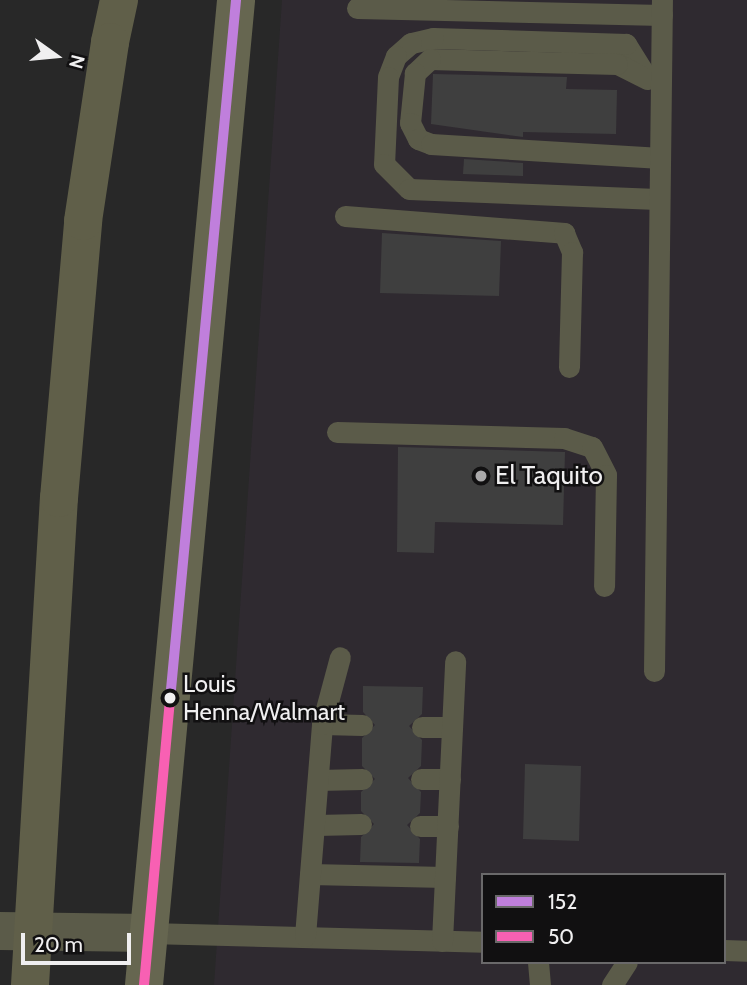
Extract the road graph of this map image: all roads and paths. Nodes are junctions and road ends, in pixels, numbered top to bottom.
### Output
1 (119, 0) edge
2 (236, 0) edge
3 (357, 8) dead end
4 (662, 8) edge
5 (646, 76) junction
6 (658, 107) junction
7 (657, 158) junction
8 (657, 199) junction
9 (345, 216) dead end
10 (569, 367) dead end
11 (337, 432) dead end
12 (604, 586) dead end
13 (340, 657) dead end
14 (455, 661) dead end
15 (654, 671) dead end
16 (322, 724) junction
17 (362, 725) dead end
18 (422, 727) dead end
19 (452, 727) junction
20 (362, 779) dead end
21 (421, 779) dead end
22 (450, 779) junction
23 (318, 780) junction
24 (361, 824) dead end
25 (316, 825) junction
26 (420, 826) dead end
27 (448, 826) junction
28 (310, 874) junction
29 (445, 877) junction
30 (0, 931) edge
31 (148, 933) junction
32 (305, 936) junction
33 (442, 941) junction
34 (481, 942) edge
35 (726, 950) edge
36 (747, 951) edge
37 (537, 964) edge
38 (626, 964) edge
39 (30, 985) edge
40 (144, 985) edge
41 (540, 985) edge
42 (612, 985) edge

1 - 39 highway, bridge
2 - 31 main road
3 - 4 lane
4 - 6 lane
5 - 6 lane
5 - 7 lane
5 - 8 lane
6 - 7 lane
7 - 8 lane
8 - 15 lane
9 - 10 lane
11 - 12 lane
13 - 16 lane
14 - 19 lane
16 - 17 lane
16 - 23 lane
18 - 19 lane
19 - 22 lane
20 - 23 lane
21 - 22 lane
22 - 27 lane
23 - 25 lane
24 - 25 lane
25 - 28 lane
26 - 27 lane
27 - 29 lane
28 - 29 lane
28 - 32 lane
29 - 33 lane
30 - 31 street
31 - 32 lane
31 - 40 main road
32 - 33 lane
33 - 34 lane
35 - 36 lane
37 - 41 lane
38 - 42 lane

